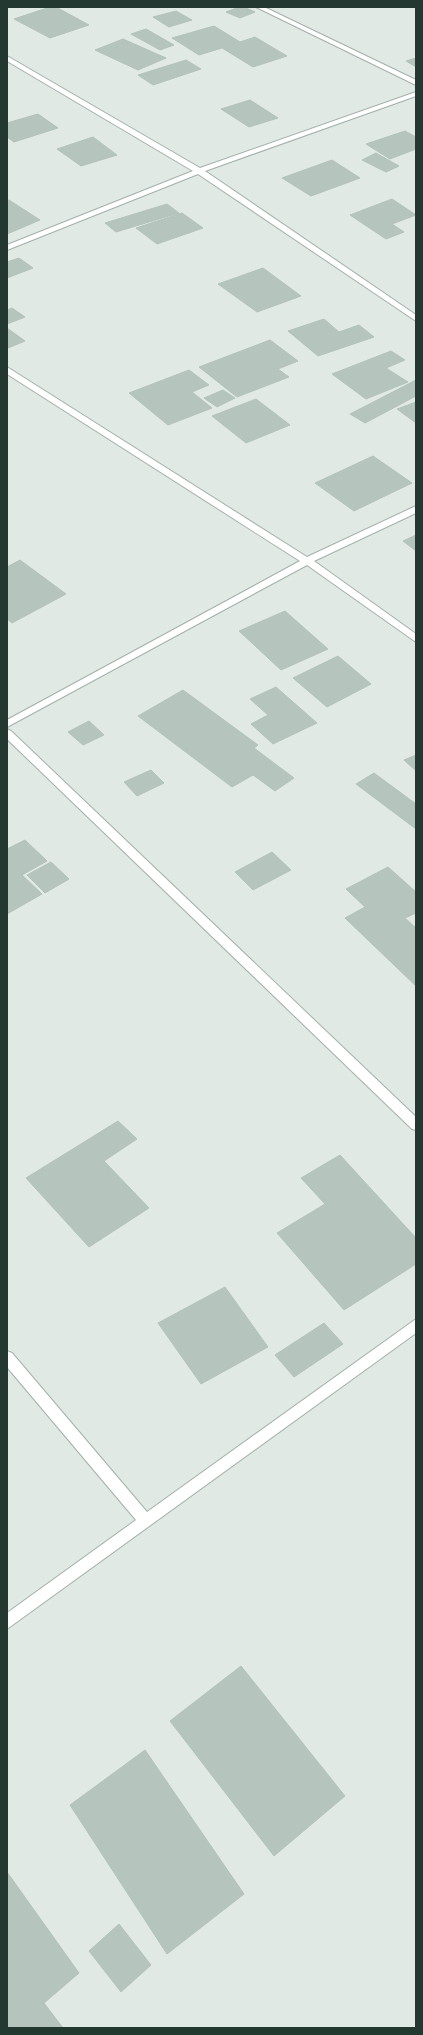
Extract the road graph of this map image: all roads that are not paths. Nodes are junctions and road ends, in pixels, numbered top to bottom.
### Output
1 (259, 7) edge
2 (7, 58) edge
3 (416, 83) edge
4 (416, 94) edge
5 (199, 172) junction
6 (7, 248) edge
7 (416, 319) edge
8 (7, 370) edge
9 (416, 509) edge
10 (307, 561) junction
11 (416, 639) edge
12 (7, 724) edge
13 (7, 733) edge
14 (416, 1125) edge
15 (416, 1325) edge
16 (7, 1357) edge
17 (146, 1521) junction
18 (7, 1622) edge

1 - 3 street
2 - 5 street
4 - 5 street
5 - 6 street
5 - 7 street
8 - 10 street
9 - 10 street
10 - 11 street
10 - 12 street
13 - 14 street
15 - 17 street
16 - 17 street
17 - 18 street

